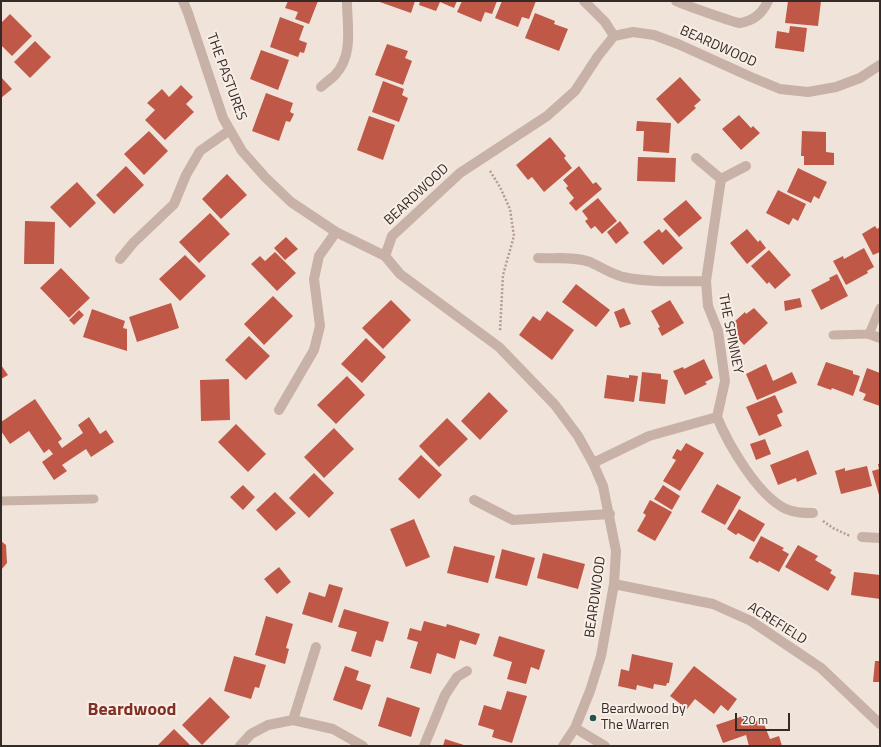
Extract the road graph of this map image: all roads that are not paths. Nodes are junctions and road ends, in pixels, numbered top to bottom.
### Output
1 (183, 1) edge
2 (347, 1) edge
3 (584, 1) edge
4 (676, 1) edge
5 (768, 1) edge
6 (614, 36) junction
7 (880, 66) edge
8 (321, 87) dead end
9 (230, 130) junction
10 (696, 158) dead end
11 (746, 166) dead end
12 (721, 179) junction
13 (336, 232) junction
14 (385, 256) junction
15 (538, 258) dead end
16 (120, 259) dead end
17 (706, 281) junction
18 (880, 308) edge
19 (869, 334) junction
20 (833, 335) dead end
21 (880, 338) edge
22 (279, 410) dead end
23 (716, 417) junction
24 (593, 463) junction
25 (94, 499) dead end
26 (474, 500) dead end
27 (1, 501) edge
28 (813, 513) road end
29 (610, 514) junction
30 (862, 537) road end
31 (880, 538) edge
32 (614, 584) junction
33 (316, 647) dead end
34 (467, 671) dead end
35 (293, 720) junction
36 (880, 724) edge
37 (575, 728) junction
38 (240, 746) edge
39 (363, 746) edge
40 (424, 746) edge
41 (563, 746) edge
42 (605, 746) edge

1 - 9 street, THE PASTURES
2 - 8 street
3 - 6 street
4 - 5 street
6 - 7 street, BEARDWOOD
6 - 14 street, BEARDWOOD
9 - 13 street, THE PASTURES
9 - 16 street
10 - 12 street
11 - 12 street
12 - 17 street, THE SPINNEY
13 - 14 street, THE PASTURES
13 - 22 street
14 - 24 street, BEARDWOOD
15 - 17 street, THE SPINNEY
17 - 23 street, THE SPINNEY
18 - 19 lane
19 - 20 lane
19 - 21 street
23 - 24 street
23 - 28 street
24 - 29 street, BEARDWOOD
25 - 27 lane
26 - 29 street
29 - 32 street, BEARDWOOD
30 - 31 street
32 - 36 street, ACREFIELD
32 - 37 street, BEARDWOOD
33 - 35 street
34 - 40 street
35 - 38 street
35 - 39 street
37 - 41 street, BEARDWOOD
37 - 42 street

